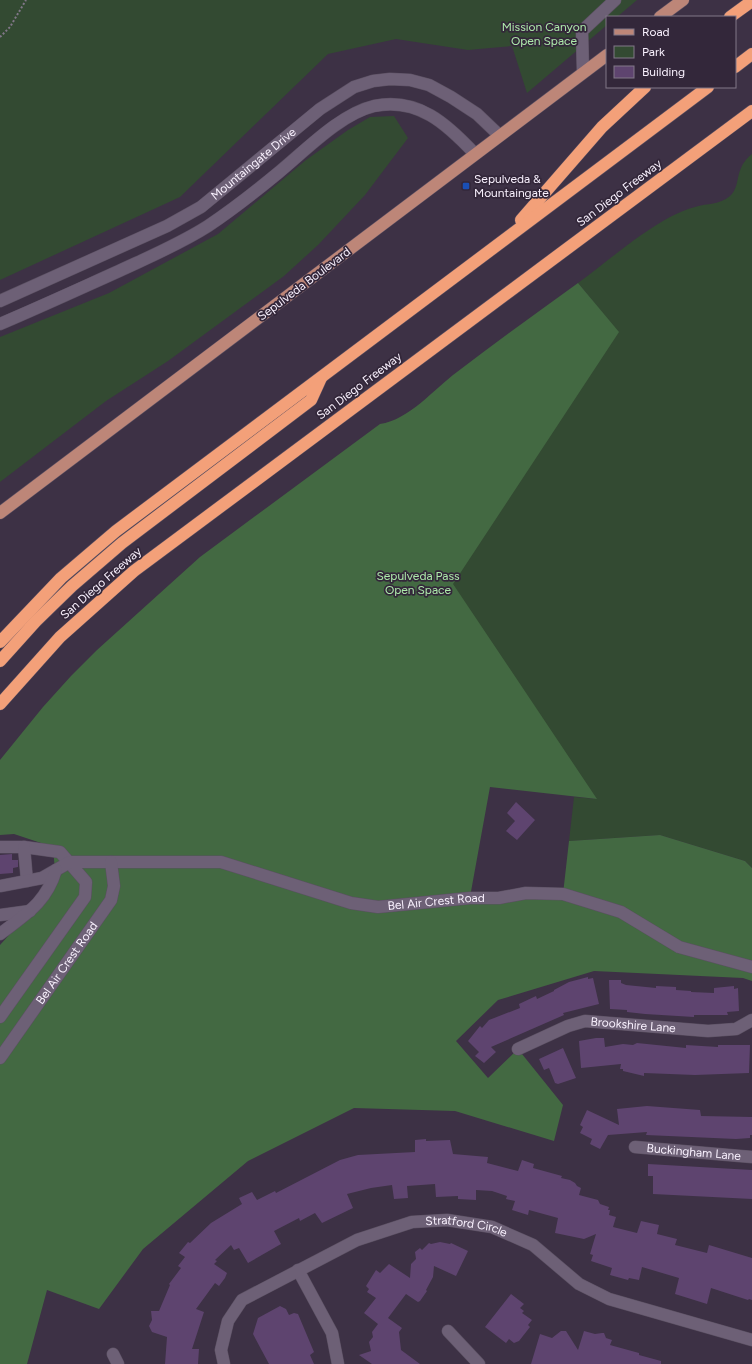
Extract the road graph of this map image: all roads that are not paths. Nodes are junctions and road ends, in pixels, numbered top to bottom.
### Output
1 (615, 0) edge
2 (683, 0) edge
3 (752, 1) edge
4 (661, 16) edge
5 (731, 16) edge
6 (752, 54) edge
7 (606, 56) edge
8 (736, 66) edge
9 (583, 72) junction
10 (644, 88) edge
11 (707, 88) edge
12 (752, 111) edge
13 (499, 135) junction
14 (475, 154) junction
15 (506, 237) junction
16 (0, 301) edge
17 (0, 324) edge
18 (321, 377) junction
19 (0, 513) edge
20 (0, 642) edge
21 (0, 661) edge
22 (0, 704) edge
23 (0, 846) edge
24 (24, 846) junction
25 (70, 862) junction
26 (111, 862) junction
27 (56, 870) junction
28 (26, 881) junction
29 (0, 886) edge
30 (31, 911) junction
31 (0, 916) edge
32 (0, 934) edge
33 (752, 967) edge
34 (0, 1017) edge
35 (752, 1020) edge
36 (518, 1049) dead end
37 (0, 1058) edge
38 (635, 1147) dead end
39 (752, 1157) edge
40 (298, 1270) junction
41 (448, 1331) dead end
42 (752, 1340) edge
43 (224, 1364) edge
44 (338, 1364) edge
45 (479, 1364) edge

1 - 9 street
2 - 4 main road
3 - 5 highway
6 - 8 highway
7 - 9 main road, Sepulveda Boulevard
9 - 13 main road, Sepulveda Boulevard
10 - 15 highway
11 - 15 highway
12 - 22 highway, San Diego Freeway
13 - 14 main road, Sepulveda Boulevard
13 - 16 street, Mountaingate Drive
14 - 17 street, Mountaingate Drive
14 - 19 main road, Sepulveda Boulevard
15 - 18 highway
18 - 20 highway
18 - 21 highway
23 - 24 street, Bel Air Crest Road
24 - 25 street, Bel Air Crest Road
24 - 28 street
25 - 26 street, Bel Air Crest Road
25 - 27 street, Bel Air Crest Road
25 - 34 street, Bel Air Crest Road
26 - 33 street, Bel Air Crest Road
26 - 37 street, Bel Air Crest Road
27 - 28 street, Bel Air Crest Road
27 - 30 street
28 - 29 street, Bel Air Crest Road
30 - 31 street
30 - 32 street
35 - 36 street, Brookshire Lane
38 - 39 street, Buckingham Lane
40 - 42 street, Stratford Circle
40 - 43 street, Stratford Circle
40 - 44 street
41 - 45 street

